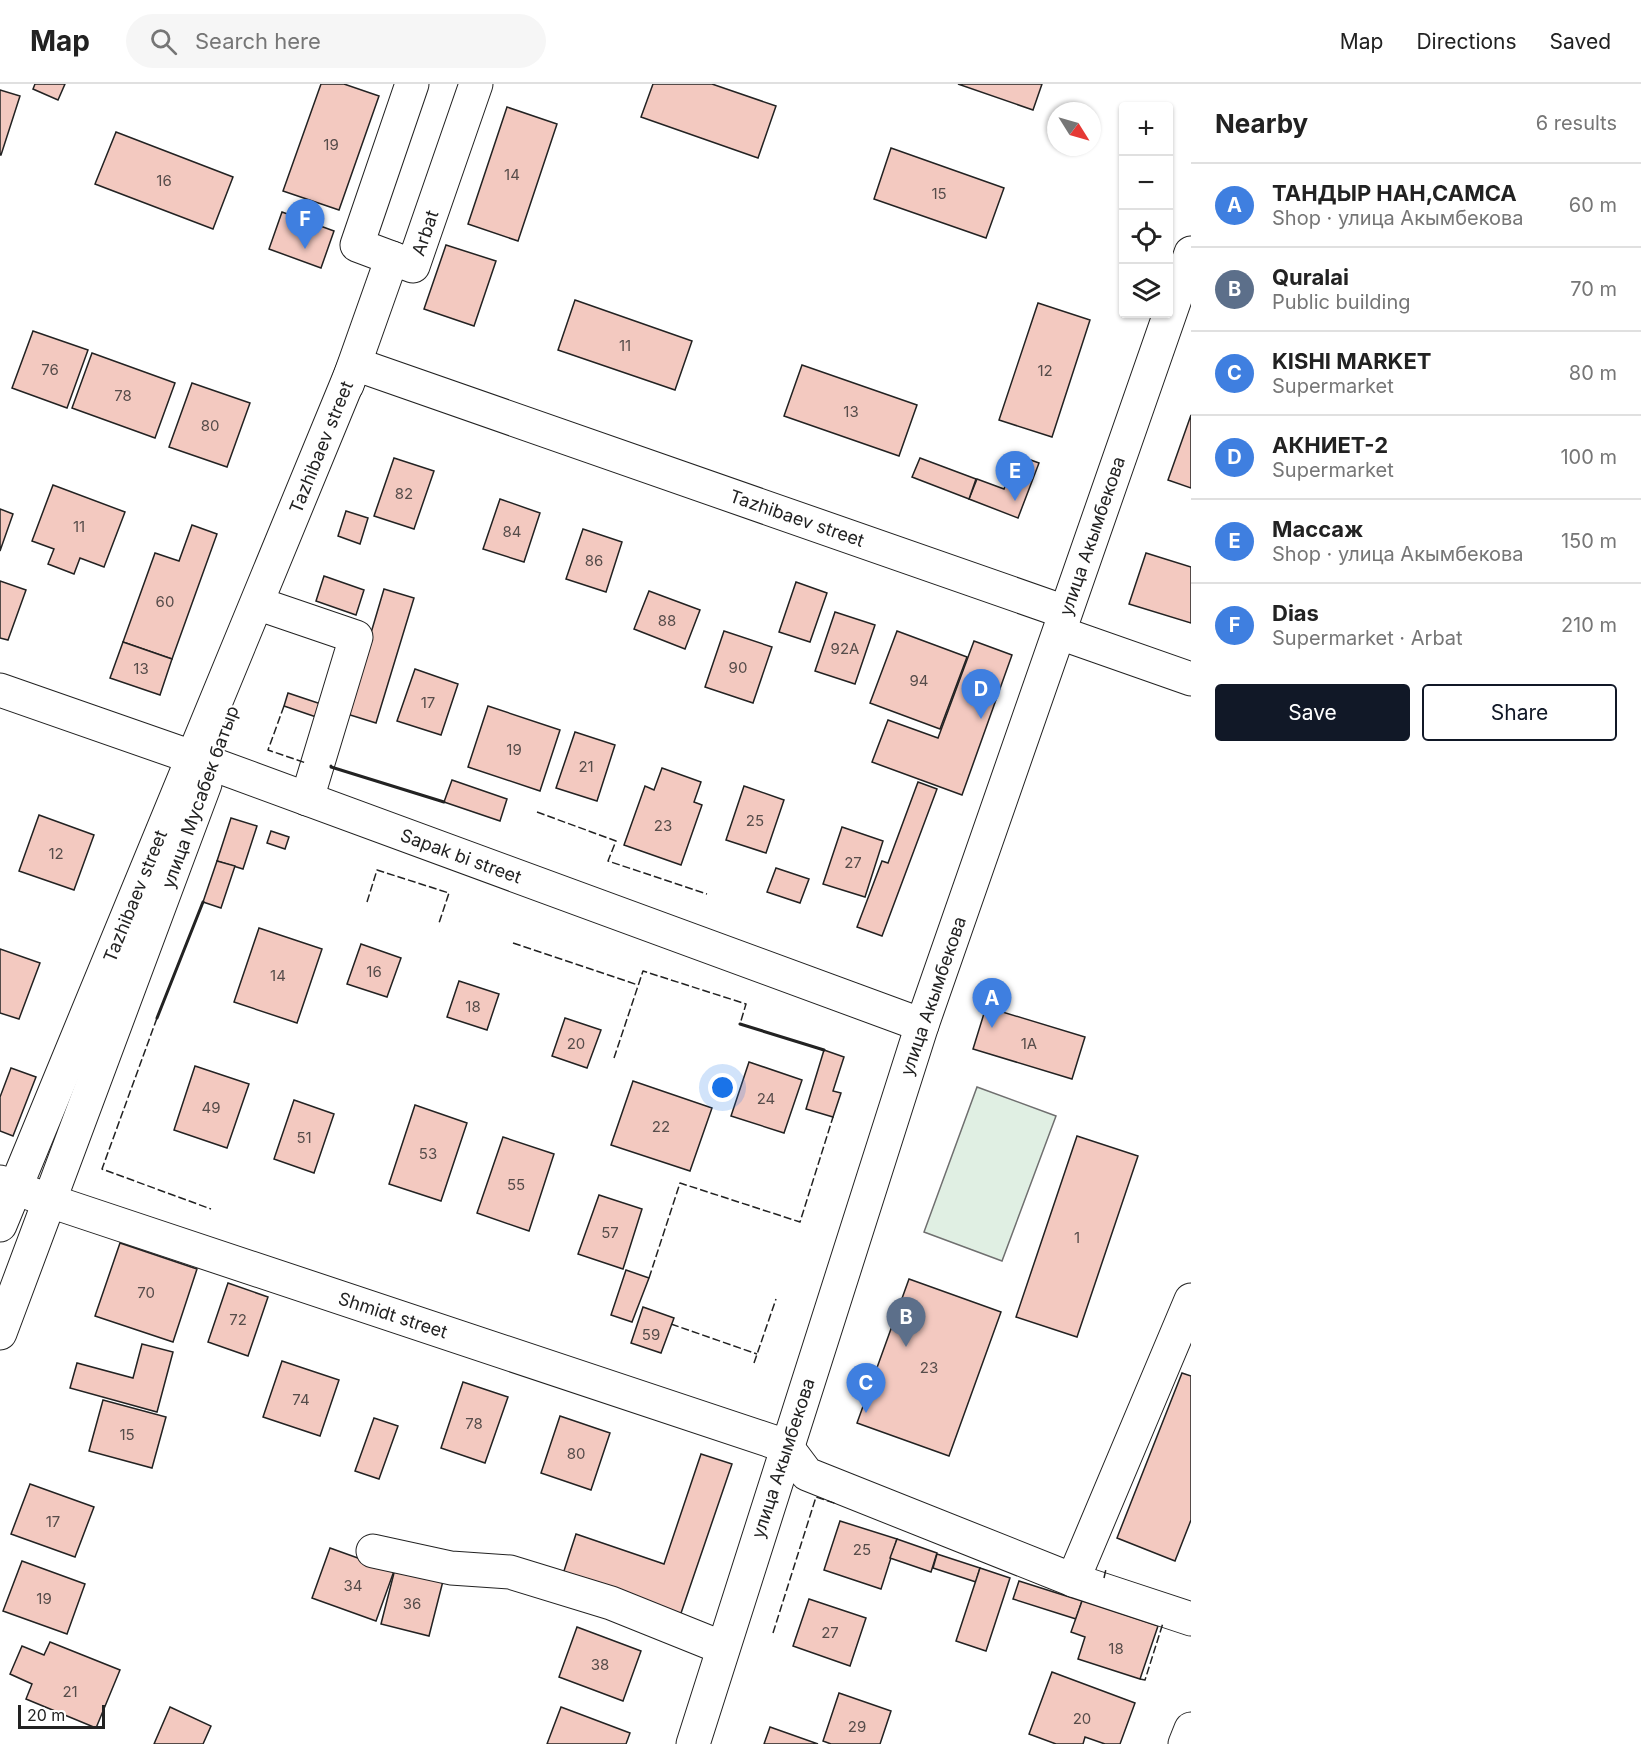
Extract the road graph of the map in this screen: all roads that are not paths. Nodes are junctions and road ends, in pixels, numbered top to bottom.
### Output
1 (412, 84) edge
2 (476, 84) edge
3 (1191, 254) edge
4 (392, 258) junction
5 (355, 364) junction
6 (268, 607) junction
7 (1062, 622) junction
8 (1191, 679) edge
9 (0, 690) edge
10 (212, 764) junction
11 (307, 799) junction
12 (922, 1025) junction
13 (0, 1182) edge
14 (50, 1201) junction
15 (0, 1225) edge
16 (1191, 1300) edge
17 (0, 1333) edge
18 (786, 1446) junction
19 (373, 1551) dead end
20 (1073, 1580) junction
21 (1191, 1619) edge
22 (723, 1648) junction
23 (1191, 1729) edge
24 (693, 1744) edge
25 (1185, 1744) edge

1 - 4 street, Arbat
2 - 4 street, Arbat
3 - 7 street, улица Акымбекова
4 - 5 street, улица Мусабек батыр
5 - 6 street, улица Мусабек батыр
5 - 7 street, Tazhibaev street
5 - 15 street, Tazhibaev street
6 - 10 street, улица Мусабек батыр
6 - 11 street
7 - 8 street, Tazhibaev street
7 - 12 street, улица Акымбекова
9 - 10 street, Sapak bi street
10 - 11 street, Sapak bi street
10 - 14 street, улица Мусабек батыр
11 - 12 street, Sapak bi street
12 - 18 street, улица Акымбекова
13 - 14 street, Shmidt street
14 - 17 street, улица Мусабек батыр
14 - 18 street, Shmidt street
16 - 20 street
18 - 20 street
18 - 22 street, улица Акымбекова
19 - 22 street
20 - 21 street
22 - 24 street, улица Акымбекова
23 - 25 street

